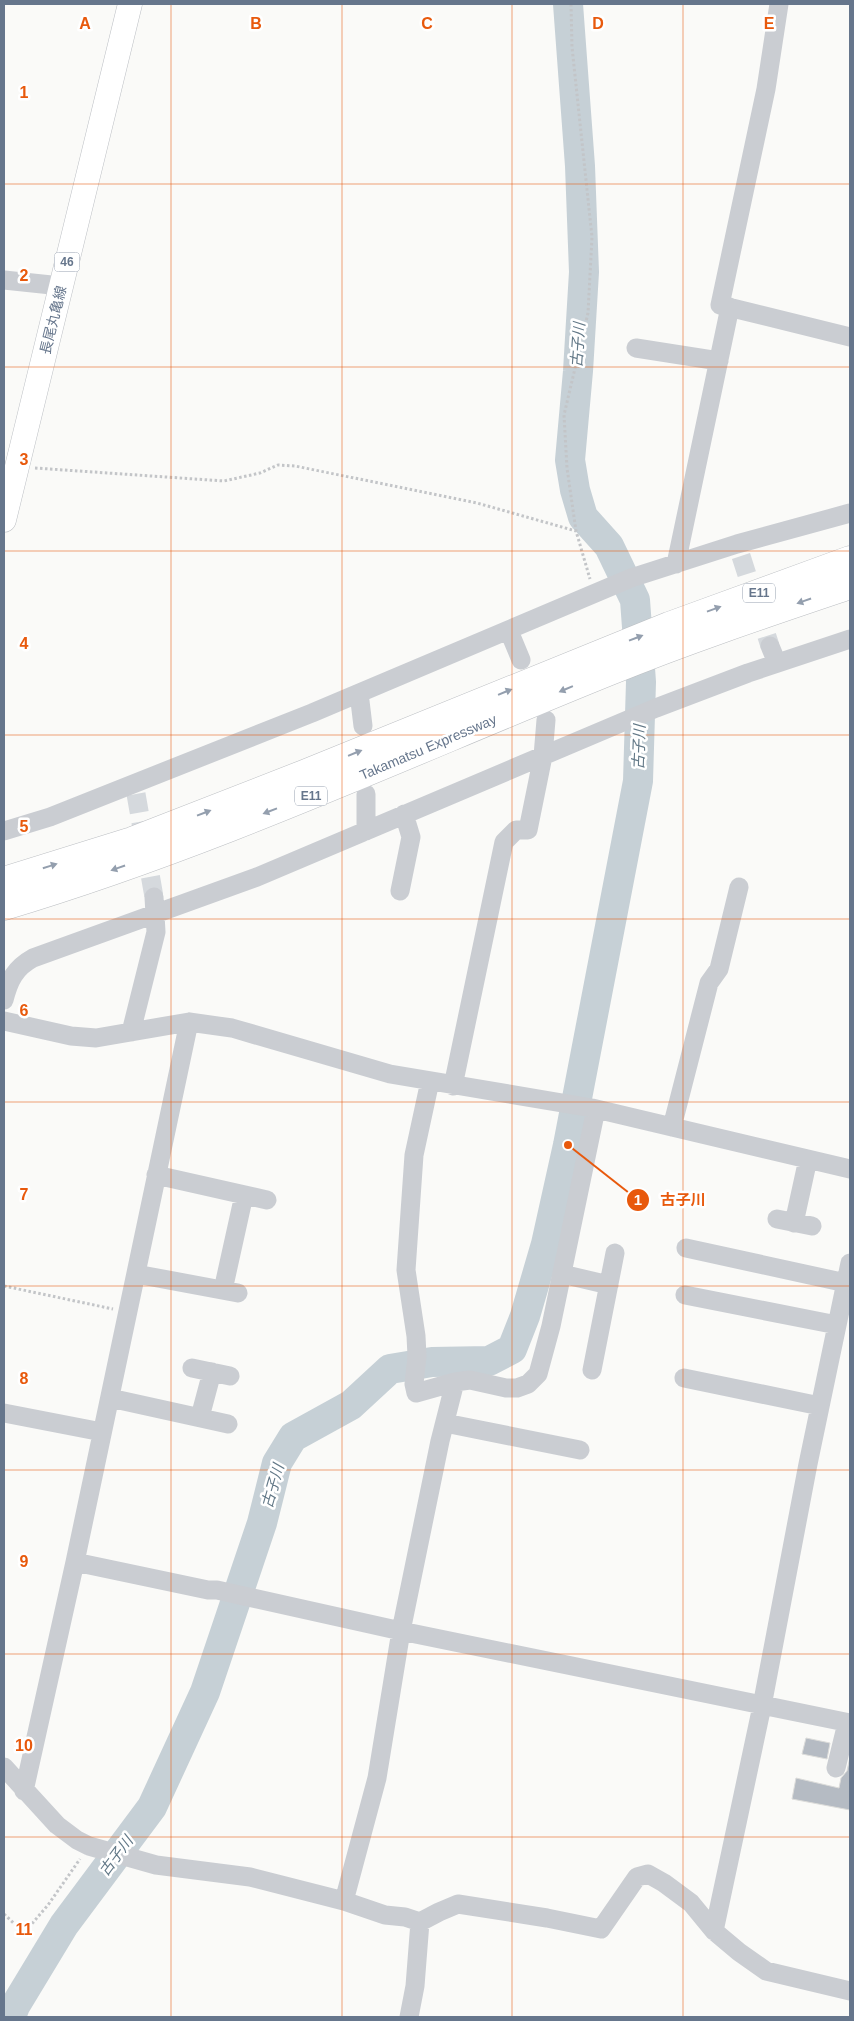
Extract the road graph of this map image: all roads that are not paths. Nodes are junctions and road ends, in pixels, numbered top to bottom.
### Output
1 (130, 4) edge
2 (779, 4) edge
3 (4, 280) edge
4 (61, 286) junction
5 (730, 307) junction
6 (850, 337) edge
7 (636, 348) dead end
8 (719, 361) junction
9 (10, 466) edge
10 (850, 513) edge
11 (4, 520) edge
12 (850, 560) edge
13 (676, 564) junction
14 (850, 585) edge
15 (509, 631) junction
16 (672, 636) junction
17 (850, 639) edge
18 (521, 660) dead end
19 (608, 661) junction
20 (359, 693) junction
21 (546, 720) dead end
22 (363, 726) dead end
23 (542, 756) junction
24 (366, 794) dead end
25 (404, 814) junction
26 (366, 830) junction
27 (4, 831) edge
28 (4, 881) edge
29 (739, 887) dead end
30 (400, 891) dead end
31 (155, 905) junction
32 (4, 906) edge
33 (4, 1000) edge
34 (4, 1021) edge
35 (189, 1022) junction
36 (131, 1032) junction
37 (430, 1081) junction
38 (453, 1086) junction
39 (594, 1108) junction
40 (672, 1127) junction
41 (808, 1159) junction
42 (850, 1169) edge
43 (156, 1175) junction
44 (244, 1195) junction
45 (267, 1200) dead end
46 (794, 1223) dead end
47 (686, 1248) dead end
48 (615, 1253) dead end
49 (850, 1263) edge
50 (136, 1274) junction
51 (562, 1274) junction
52 (846, 1283) junction
53 (608, 1285) junction
54 (685, 1296) dead end
55 (837, 1326) junction
56 (192, 1368) dead end
57 (592, 1370) dead end
58 (212, 1372) junction
59 (230, 1376) dead end
60 (684, 1378) dead end
61 (455, 1382) junction
62 (110, 1398) junction
63 (820, 1406) junction
64 (4, 1412) edge
65 (200, 1418) junction
66 (445, 1423) junction
67 (228, 1424) dead end
68 (102, 1432) junction
69 (580, 1450) dead end
70 (75, 1562) junction
71 (401, 1631) junction
72 (762, 1706) junction
73 (849, 1723) edge
74 (4, 1767) edge
75 (836, 1768) dead end
76 (24, 1791) junction
77 (344, 1901) junction
78 (420, 1922) junction
79 (714, 1931) junction
80 (850, 1991) edge
81 (409, 2017) edge

1 - 4 main road, 長尾丸亀線 / 46
2 - 5 street
3 - 4 street
4 - 9 main road, 長尾丸亀線 / 46
5 - 6 street
5 - 8 street
7 - 8 street
8 - 13 street
9 - 11 main road, 長尾丸亀線 / 46
10 - 13 street
16 -> 12 highway, Takamatsu Expressway / E11
13 - 15 street
14 -> 16 highway, Takamatsu Expressway / E11
15 - 18 street
15 - 20 street
16 - 19 highway, Takamatsu Expressway / E11
17 - 23 street
28 -> 19 highway, Takamatsu Expressway / E11
19 -> 32 highway, Takamatsu Expressway / E11
20 - 22 street
20 - 27 street
21 - 23 street
23 - 25 street
23 - 38 street
24 - 26 street
25 - 26 street
25 - 30 street
26 - 31 street
29 - 40 street
31 - 33 street
31 - 36 street
34 - 36 street
35 - 36 street
35 - 37 street
35 - 43 street
37 - 38 street
37 - 61 street
38 - 39 street
39 - 40 street
39 - 51 street
40 - 41 street
41 - 42 street
41 - 46 street
43 - 44 street
43 - 50 street
44 - 45 street
44 - 50 street
47 - 52 street
48 - 53 street
49 - 52 street
50 - 62 street
51 - 53 street
51 - 61 street
52 - 55 street
53 - 57 street
54 - 55 street
55 - 63 street
56 - 58 street
58 - 59 street
58 - 65 street
60 - 63 street
61 - 66 street
62 - 65 street
62 - 68 street
63 - 72 street
64 - 68 street
65 - 67 street
66 - 69 street
66 - 71 street
68 - 70 street
70 - 71 street
70 - 76 street
71 - 72 street
71 - 77 street
72 - 73 street
72 - 79 street
73 - 75 street
74 - 76 street
76 - 77 street
77 - 78 street
78 - 79 street
78 - 81 street
79 - 80 street

